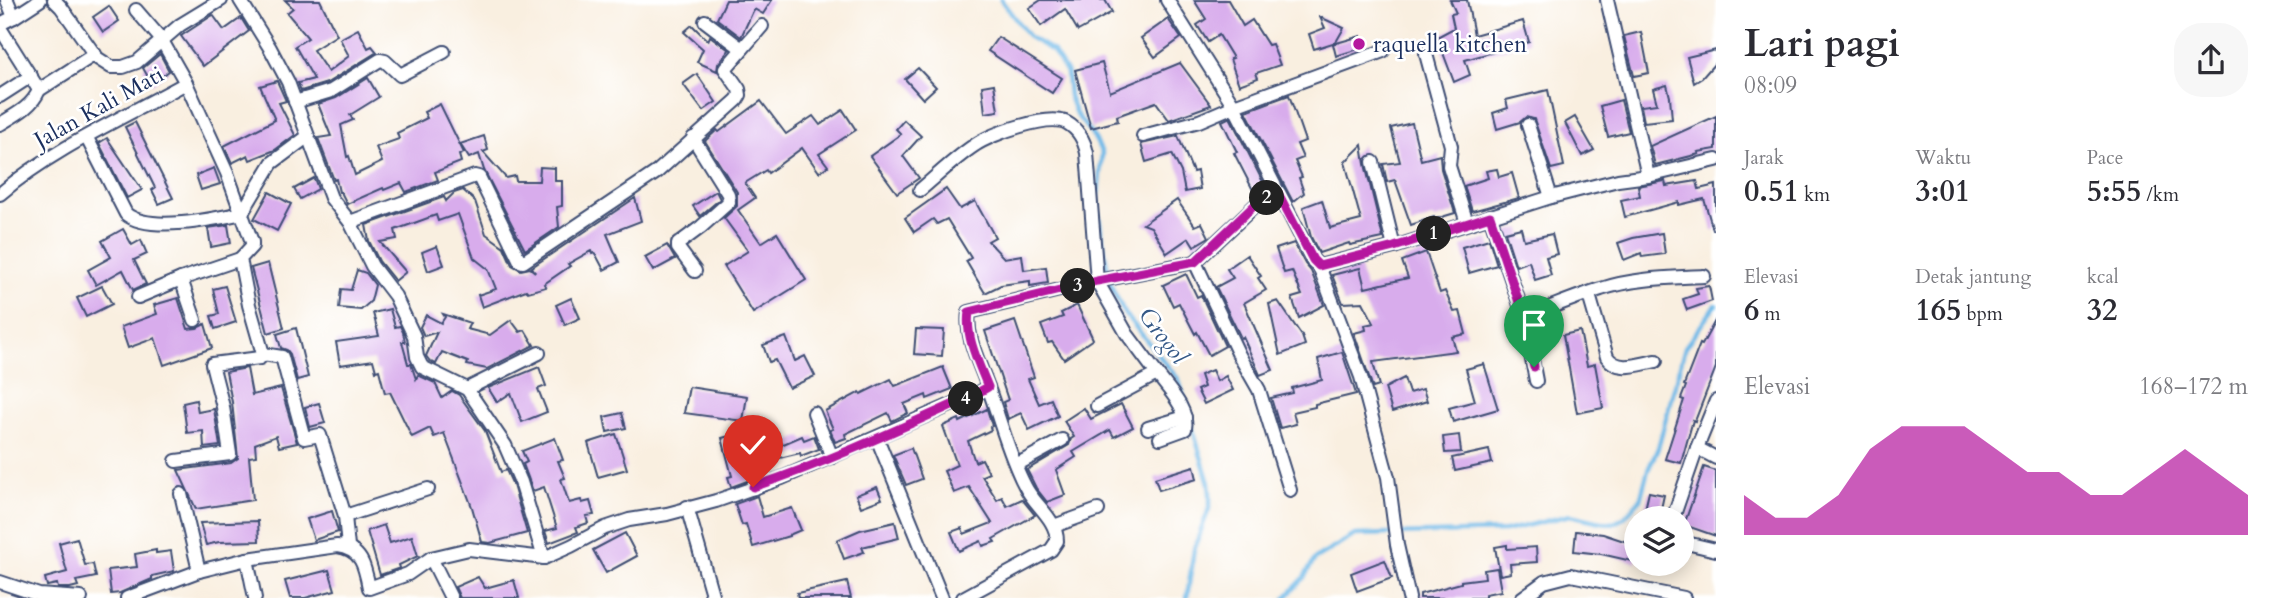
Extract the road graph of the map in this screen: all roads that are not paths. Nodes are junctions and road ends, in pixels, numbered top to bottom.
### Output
1 (7, 0) edge
2 (40, 0) edge
3 (54, 0) edge
4 (221, 0) edge
5 (240, 0) edge
6 (1167, 0) edge
7 (1607, 0) edge
8 (136, 10) dead end
9 (14, 17) junction
10 (705, 21) dead end
11 (0, 26) edge
12 (762, 26) dead end
13 (161, 39) junction
14 (742, 49) junction
15 (1383, 51) dead end
16 (444, 52) dead end
17 (95, 54) junction
18 (1426, 54) dead end
19 (31, 76) junction
20 (186, 83) junction
21 (39, 90) junction
22 (0, 96) edge
23 (295, 102) junction
24 (1234, 106) junction
25 (0, 124) edge
26 (1528, 125) dead end
27 (307, 136) junction
28 (1143, 136) dead end
29 (87, 138) junction
30 (693, 138) junction
31 (1716, 160) edge
32 (1373, 162) dead end
33 (1648, 176) junction
34 (920, 190) dead end
35 (1278, 193) junction
36 (0, 194) edge
37 (1551, 197) junction
38 (242, 212) junction
39 (1490, 216) junction
40 (350, 222) junction
41 (1467, 223) junction
42 (1394, 247) junction
43 (240, 259) junction
44 (1195, 262) junction
45 (1319, 266) junction
46 (695, 271) dead end
47 (1704, 276) dead end
48 (181, 279) junction
49 (1101, 281) junction
50 (1589, 295) junction
51 (138, 297) dead end
52 (1524, 317) junction
53 (195, 320) dead end
54 (540, 353) dead end
55 (263, 354) junction
56 (1656, 360) dead end
57 (1157, 374) junction
58 (1536, 381) dead end
59 (988, 387) junction
60 (467, 389) junction
61 (1716, 401) edge
62 (1097, 406) dead end
63 (814, 412) dead end
64 (1185, 417) junction
65 (1148, 428) dead end
66 (877, 438) junction
67 (1160, 438) dead end
68 (1062, 440) dead end
69 (1697, 448) junction
70 (831, 457) junction
71 (1716, 458) edge
72 (1014, 460) junction
73 (176, 461) dead end
74 (428, 489) dead end
75 (1290, 490) dead end
76 (181, 494) dead end
77 (1677, 506) edge
78 (687, 507) junction
79 (1098, 510) dead end
80 (345, 516) junction
81 (1054, 526) junction
82 (1694, 545) edge
83 (348, 547) junction
84 (1716, 550) edge
85 (431, 558) junction
86 (544, 558) junction
87 (247, 559) junction
88 (200, 571) junction
89 (0, 582) edge
90 (372, 593) edge
91 (57, 598) edge
92 (80, 598) edge
93 (127, 598) edge
94 (256, 598) edge
95 (450, 598) edge
96 (713, 598) edge
97 (942, 598) edge
98 (963, 598) edge
99 (1409, 598) edge
100 (1522, 598) edge
101 (1684, 598) edge

1 - 9 street
2 - 9 street
3 - 17 street
4 - 13 street
5 - 23 street
6 - 24 street
7 - 33 street
8 - 13 street
9 - 11 street
10 - 14 street
11 - 19 street
12 - 14 street
13 - 17 street
13 - 20 street
14 - 30 street
15 - 24 street
16 - 23 street
17 - 21 street
18 - 41 street
19 - 21 street
19 - 22 street
20 - 29 street, Jalan Kali Mati
20 - 38 street
21 - 25 street
23 - 27 street
24 - 28 street
24 - 35 street
26 - 37 street
27 - 38 street
27 - 40 street
29 - 36 street, Jalan Kali Mati
29 - 38 street
30 - 40 street
30 - 46 street
31 - 33 street
32 - 42 street
33 - 37 street
34 - 49 street
35 - 44 street
35 - 45 street
37 - 39 street
38 - 43 street
39 - 41 street
39 - 52 street
40 - 60 street
41 - 42 street
42 - 45 street
43 - 48 street
43 - 55 street
44 - 49 street
44 - 75 street
45 - 99 street
47 - 50 street
48 - 51 street
48 - 53 street
49 - 57 street
49 - 59 street
50 - 52 street
50 - 56 street
52 - 58 street
54 - 60 street
55 - 73 street
55 - 80 street
57 - 62 street
57 - 64 street
59 - 66 street
59 - 72 street
60 - 86 street
61 - 69 street
63 - 70 street
64 - 65 street
64 - 67 street
66 - 70 street
66 - 97 street
68 - 72 street
69 - 71 street
69 - 77 street
70 - 78 street
72 - 81 street
74 - 80 street
76 - 88 street
78 - 86 street
78 - 96 street
79 - 81 street
80 - 83 street
81 - 98 street
82 - 84 street
83 - 87 street
83 - 90 street
85 - 86 street
85 - 90 street
85 - 95 street
87 - 88 street
87 - 94 street
88 - 93 street
89 - 91 street
91 - 92 street
100 - 101 street

